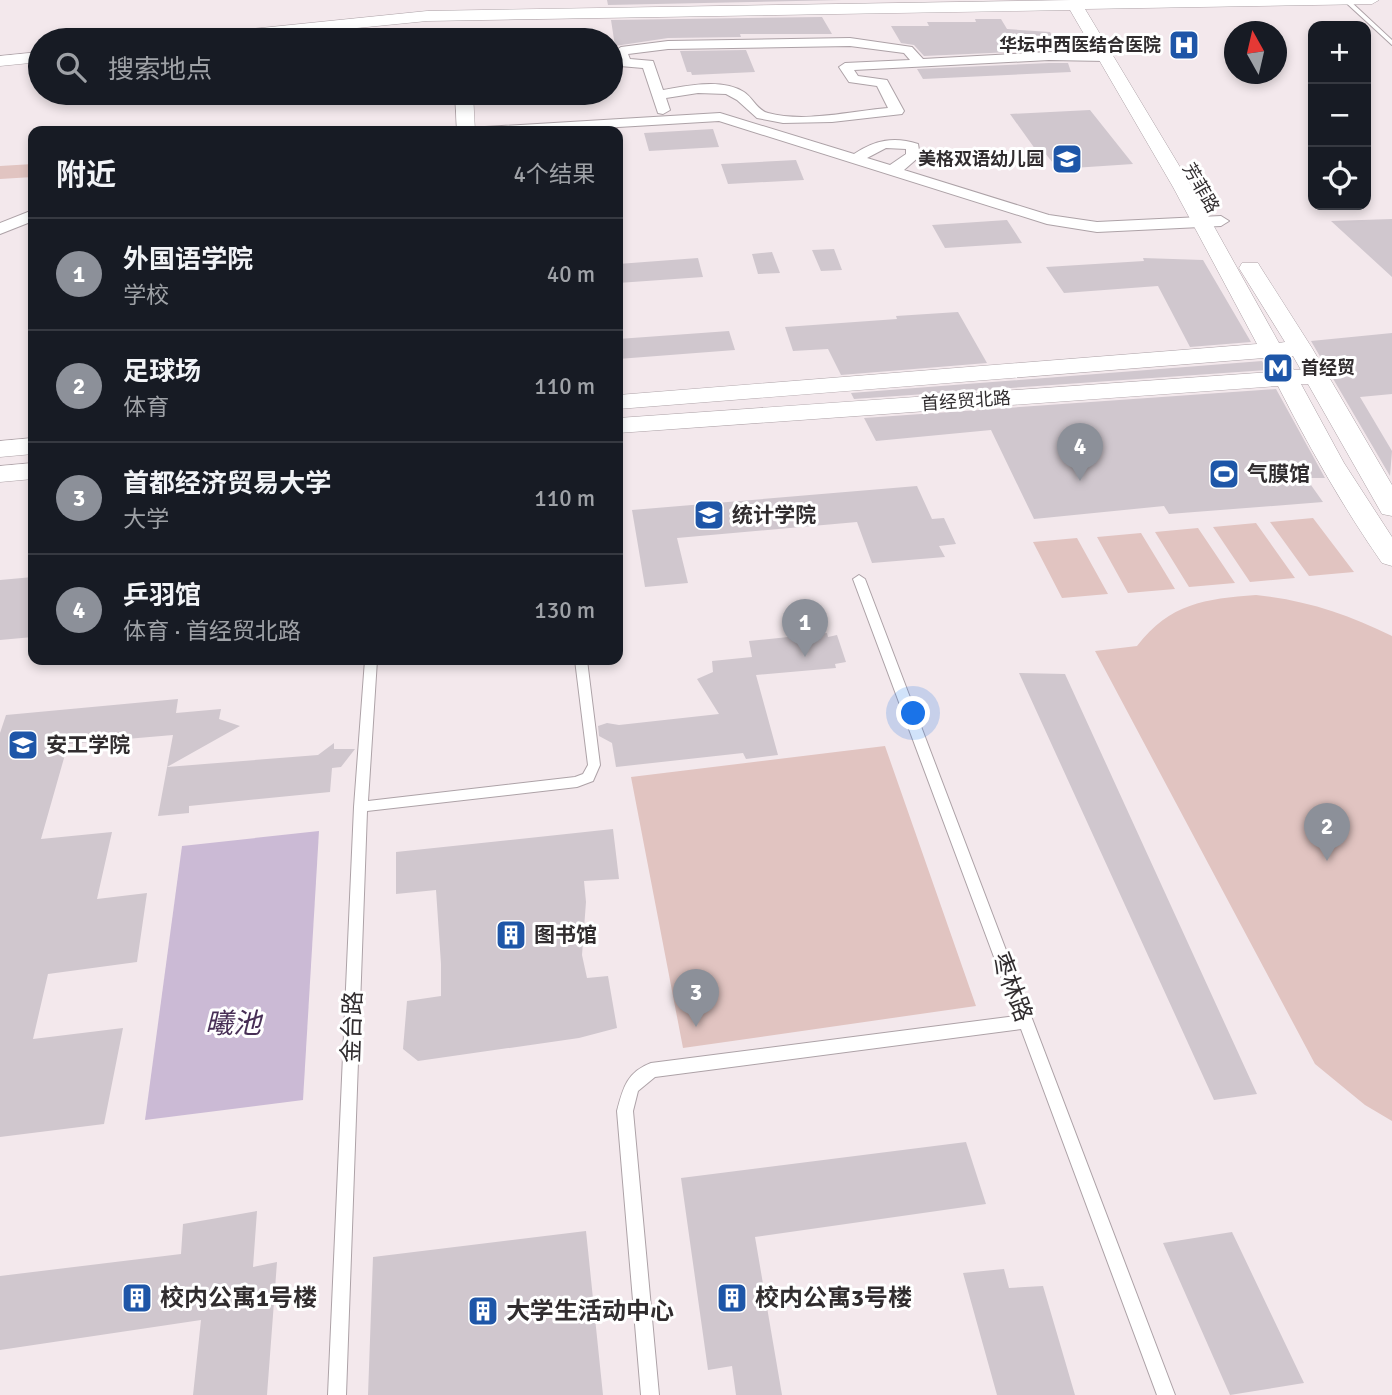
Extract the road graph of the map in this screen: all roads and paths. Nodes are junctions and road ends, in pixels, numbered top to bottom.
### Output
1 (1051, 0) edge
2 (1346, 0) edge
3 (1372, 0) edge
4 (1089, 2) edge
5 (426, 8) edge
6 (858, 8) junction
7 (280, 28) edge
8 (438, 28) edge
9 (1392, 43) edge
10 (623, 51) edge
11 (623, 57) edge
12 (1106, 57) junction
13 (28, 58) edge
14 (0, 61) edge
15 (921, 64) junction
16 (658, 95) junction
17 (465, 105) edge
18 (831, 118) junction
19 (666, 121) junction
20 (466, 126) edge
21 (576, 126) edge
22 (866, 138) junction
23 (856, 159) junction
24 (892, 171) junction
25 (28, 217) edge
26 (1212, 222) junction
27 (0, 229) edge
28 (1300, 348) junction
29 (1272, 350) junction
30 (1314, 376) junction
31 (1285, 378) junction
32 (623, 402) edge
33 (623, 426) edge
34 (28, 446) edge
35 (0, 449) edge
36 (28, 471) edge
37 (1370, 471) junction
38 (1335, 473) junction
39 (0, 474) edge
40 (1392, 508) edge
41 (1392, 557) edge
42 (859, 579) dead end
43 (371, 665) edge
44 (582, 665) edge
45 (361, 807) junction
46 (1025, 1022) junction
47 (337, 1395) edge
48 (650, 1395) edge
49 (1166, 1395) edge

1 - 6 street
2 - 3 street
2 - 4 street
2 - 9 lane
4 - 6 street
4 - 12 street, 芳菲路
4 - 26 street, 芳菲路
5 - 6 street
5 - 7 street
5 - 8 street
10 - 15 street
11 - 16 street
12 - 15 street
12 - 26 street, 芳菲路
13 - 14 street
15 - 18 street
16 - 18 street
16 - 19 street
17 - 20 street
18 - 22 street
19 - 21 street
19 - 23 street
22 - 23 street
22 - 24 street
23 - 24 street
24 - 26 street
25 - 27 street
26 - 28 street, 芳菲路
26 - 29 street, 芳菲路
28 - 29 street, 首经贸北路
28 - 30 street, 芳菲路
29 - 31 street, 芳菲路
29 - 32 street, 首经贸北路
30 - 31 street, 首经贸北路
30 - 37 street, 芳菲路
31 - 33 street, 首经贸北路
31 - 38 street, 芳菲路
34 - 35 street
36 - 39 street
37 - 38 street
37 - 40 street, 芳菲路
38 - 41 street, 芳菲路
42 - 46 lane, 枣林路
43 - 45 lane, 金台路
44 - 45 lane
45 - 47 lane, 金台路
46 - 48 lane
46 - 49 lane, 枣林路

